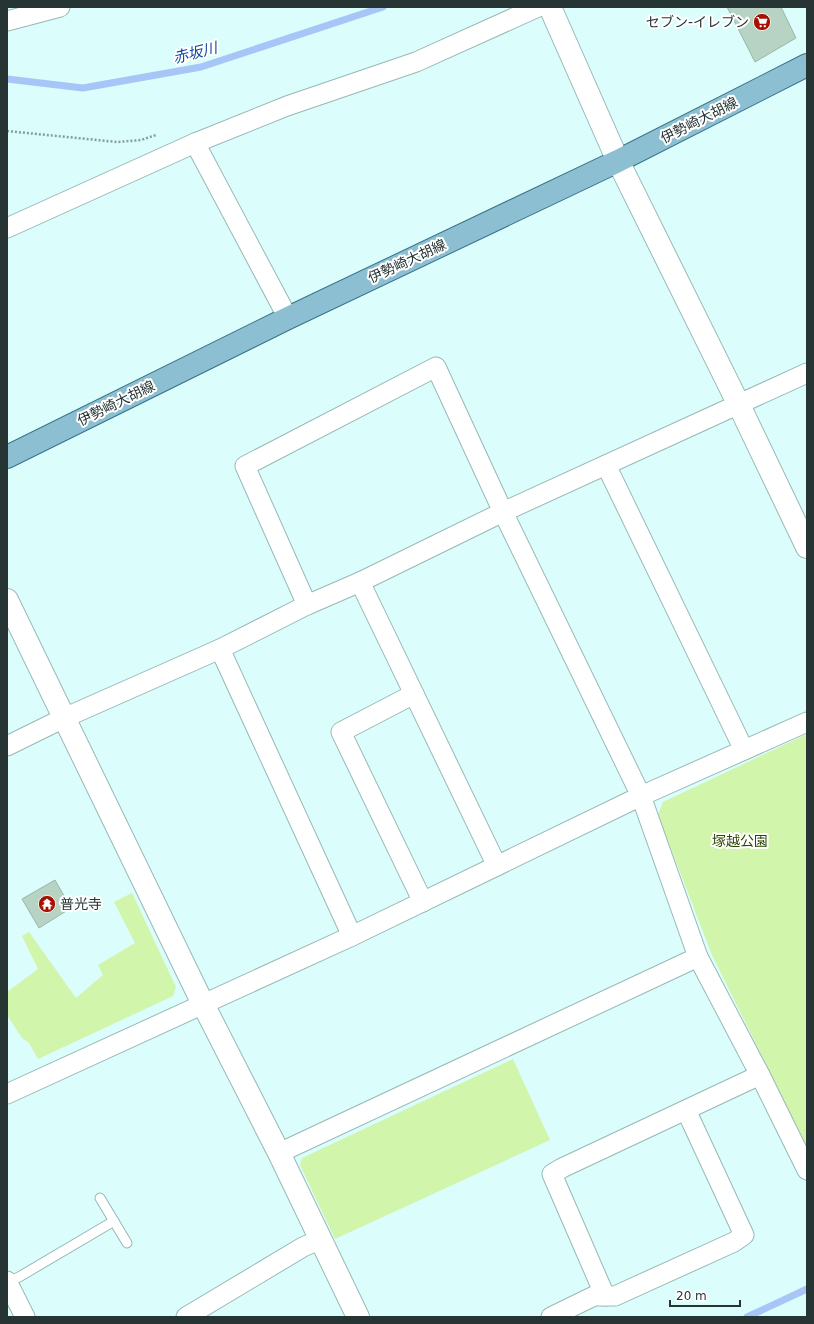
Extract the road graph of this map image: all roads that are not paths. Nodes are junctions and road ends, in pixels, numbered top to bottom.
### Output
1 (60, 7) edge
2 (538, 7) edge
3 (550, 7) edge
4 (7, 21) edge
5 (807, 64) edge
6 (195, 143) junction
7 (618, 161) junction
8 (7, 228) edge
9 (288, 318) junction
10 (807, 374) edge
11 (739, 404) junction
12 (7, 457) edge
13 (606, 465) junction
14 (503, 512) junction
15 (807, 547) edge
16 (360, 582) junction
17 (7, 600) edge
18 (307, 606) junction
19 (220, 649) junction
20 (414, 694) junction
21 (64, 718) junction
22 (807, 722) edge
23 (7, 746) edge
24 (744, 750) junction
25 (641, 796) junction
26 (497, 866) junction
27 (423, 902) junction
28 (352, 936) junction
29 (698, 956) junction
30 (203, 1004) junction
31 (760, 1075) junction
32 (7, 1094) edge
33 (686, 1110) junction
34 (279, 1153) junction
35 (807, 1170) edge
36 (100, 1198) dead end
37 (114, 1221) junction
38 (321, 1238) junction
39 (127, 1243) dead end
40 (7, 1281) edge
41 (605, 1296) junction
42 (25, 1317) edge
43 (186, 1317) edge
44 (358, 1317) edge
45 (551, 1317) edge

1 - 4 street
2 - 6 street
3 - 7 street
5 - 7 main road, 伊勢崎大胡線
6 - 8 street
6 - 9 street
7 - 9 main road, 伊勢崎大胡線
7 - 11 street
9 - 12 main road, 伊勢崎大胡線
10 - 11 street
11 - 13 street
11 - 15 street
13 - 14 street
13 - 24 street
14 - 16 street
14 - 18 street
14 - 25 street
16 - 18 street
16 - 20 street
17 - 21 street
18 - 19 street
19 - 21 street
19 - 28 street
20 - 26 street
20 - 27 street
21 - 23 street
21 - 30 street
22 - 24 street
24 - 25 street
25 - 26 street
25 - 29 street
26 - 27 street
27 - 28 street
28 - 30 street
29 - 31 street
29 - 34 street
30 - 32 street
30 - 34 street
31 - 33 street
31 - 35 street
33 - 41 street
33 - 41 street
34 - 38 street
36 - 37 lane
37 - 39 lane
37 - 40 lane
38 - 43 street
38 - 44 street
40 - 42 street
41 - 45 street

